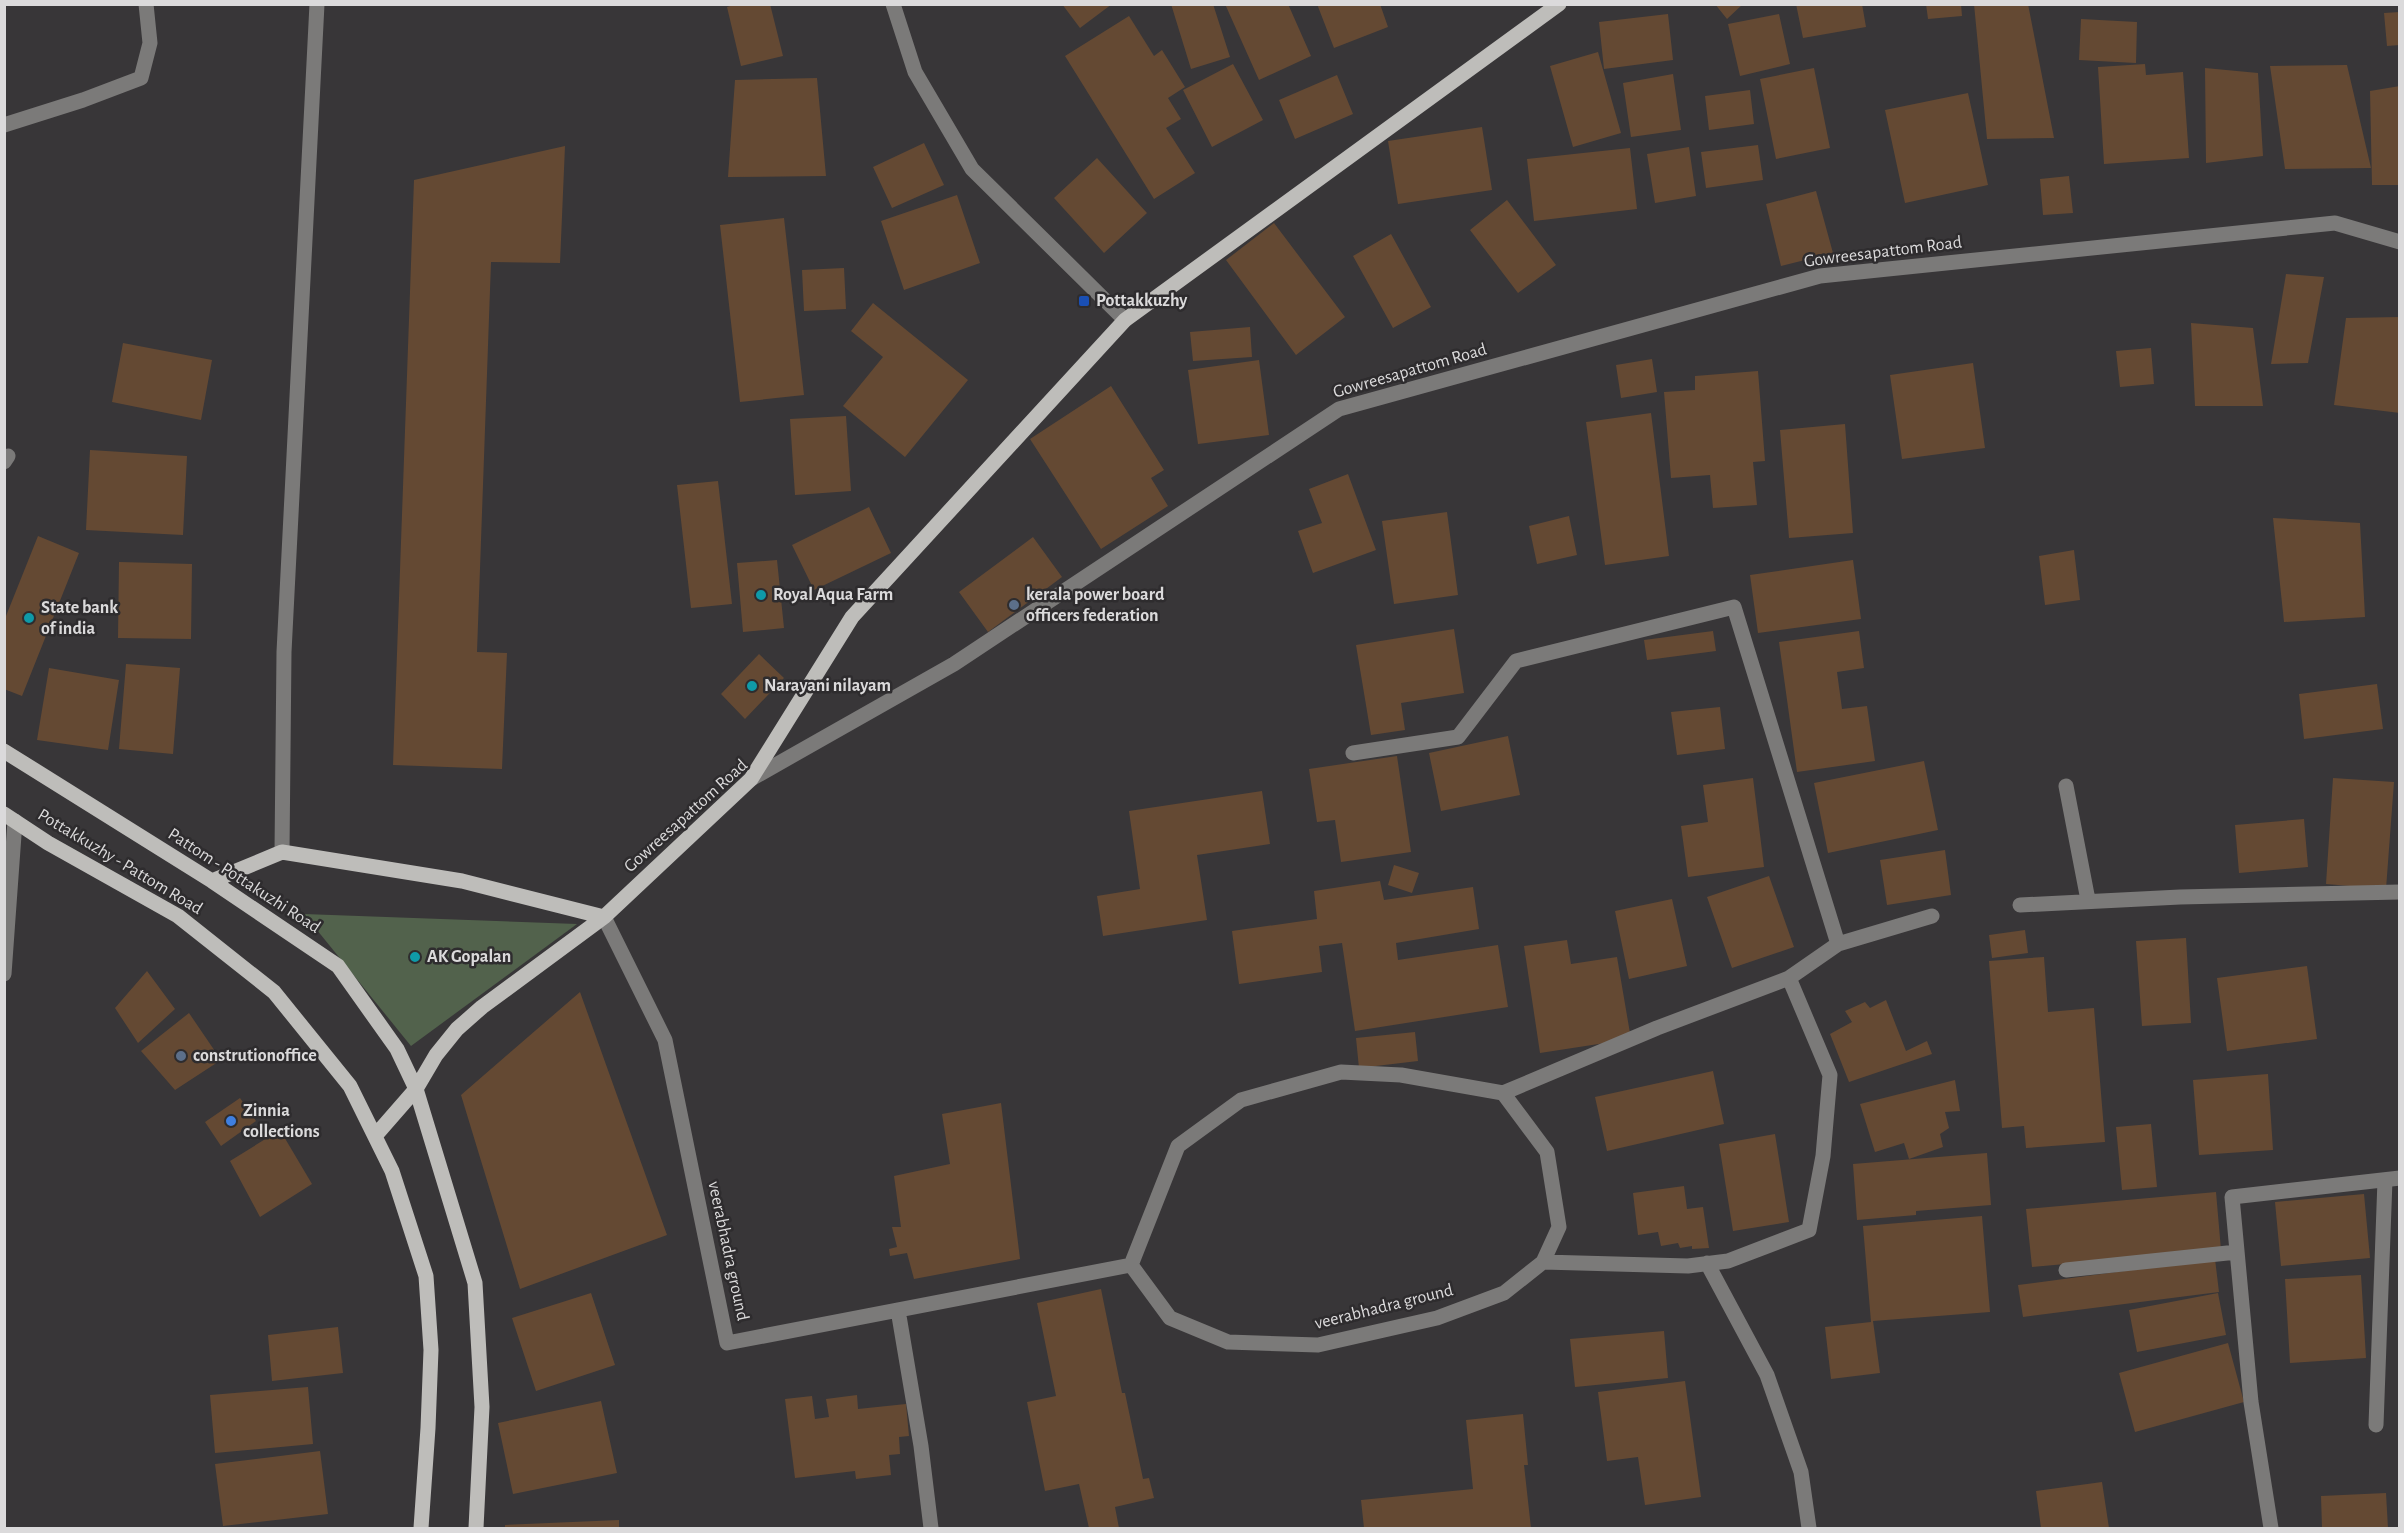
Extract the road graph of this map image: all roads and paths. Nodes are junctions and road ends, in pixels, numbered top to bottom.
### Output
1 (146, 4) edge
2 (317, 4) edge
3 (893, 4) edge
4 (1559, 4) edge
5 (4, 125) edge
6 (2400, 242) edge
7 (1125, 320) junction
8 (4, 751) edge
9 (1353, 753) dead end
10 (752, 779) junction
11 (2066, 786) dead end
12 (10, 818) edge
13 (282, 852) junction
14 (212, 881) junction
15 (2400, 892) edge
16 (2088, 900) junction
17 (2020, 905) dead end
18 (604, 916) junction
19 (1932, 916) dead end
20 (1838, 944) junction
21 (4, 974) edge
22 (1789, 978) junction
23 (416, 1089) junction
24 (1503, 1093) junction
25 (375, 1136) junction
26 (2392, 1179) edge
27 (2237, 1252) junction
28 (1543, 1262) junction
29 (1707, 1263) junction
30 (1131, 1265) junction
31 (2066, 1270) dead end
32 (898, 1310) junction
33 (2376, 1425) dead end
34 (421, 1528) edge
35 (476, 1528) edge
36 (932, 1528) edge
37 (1809, 1528) edge
38 (2271, 1528) edge

1 - 5 street
2 - 13 street
3 - 7 street
4 - 7 main road
6 - 10 street, Gowreesapattom Road
7 - 10 main road
8 - 14 main road, Pattom - Pottakuzhi Road
9 - 20 street
10 - 18 main road, Gowreesapattom Road
11 - 16 street
12 - 21 street
12 - 25 main road, Pottakkuzhy - Pattom Road
13 - 14 main road
13 - 18 main road
14 - 23 main road, Pattom - Pottakuzhi Road
15 - 16 street
16 - 17 street
18 - 23 main road, Gowreesapattom Road
18 - 32 street, veerabhadra ground
19 - 20 street
20 - 22 street
22 - 24 street
22 - 29 street
23 - 25 main road, Gowreesapattom Road
23 - 35 main road, Pattom - Pottakuzhi Road
24 - 28 street, veerabhadra ground
24 - 30 street
25 - 34 main road, Pottakkuzhy - Pattom Road
26 - 27 street
26 - 33 street
27 - 31 street
27 - 38 street
28 - 29 street
28 - 30 street, veerabhadra ground
29 - 37 street
30 - 32 street, veerabhadra ground
32 - 36 street

